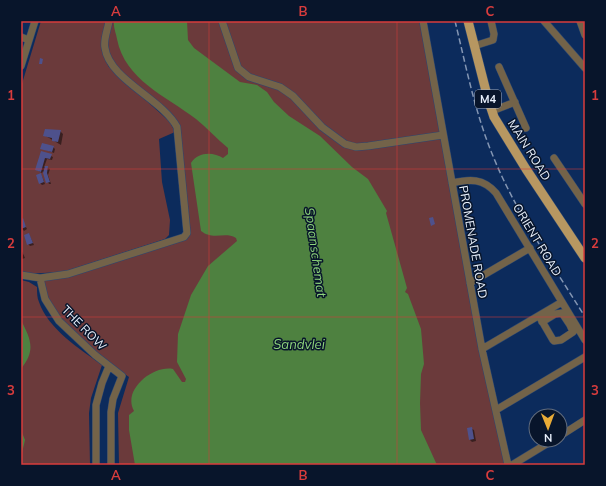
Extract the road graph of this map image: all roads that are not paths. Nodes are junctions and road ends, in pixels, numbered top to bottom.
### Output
1 (35, 21) edge
2 (109, 21) edge
3 (222, 21) edge
4 (423, 21) edge
5 (468, 21) edge
6 (491, 21) edge
7 (544, 21) edge
8 (580, 21) edge
9 (585, 35) edge
10 (21, 37) edge
11 (29, 40) junction
12 (474, 46) junction
13 (21, 66) edge
14 (499, 67) dead end
15 (585, 68) edge
16 (514, 102) junction
17 (492, 111) junction
18 (526, 128) dead end
19 (443, 135) junction
20 (554, 158) dead end
21 (452, 183) junction
22 (585, 204) edge
23 (530, 248) junction
24 (585, 258) edge
25 (21, 275) edge
26 (40, 278) junction
27 (470, 283) junction
28 (562, 302) junction
29 (540, 319) junction
30 (585, 340) edge
31 (482, 349) junction
32 (585, 357) edge
33 (107, 365) junction
34 (496, 410) junction
35 (585, 420) edge
36 (568, 431) edge
37 (540, 448) edge
38 (96, 465) edge
39 (111, 465) edge
40 (508, 465) edge
41 (512, 465) edge

1 - 11 street
2 - 26 street
3 - 19 street
4 - 19 street, PROMENADE ROAD
5 - 12 main road, MAIN ROAD / M4
6 - 12 street
7 - 15 street
8 - 9 street
10 - 11 street
11 - 13 street
12 - 17 main road, MAIN ROAD / M4
14 - 16 street
16 - 17 street
16 - 18 street
17 - 24 main road, MAIN ROAD / M4
19 - 21 street, PROMENADE ROAD
20 - 22 street
21 - 23 street, ORIENT ROAD
21 - 27 street, PROMENADE ROAD
23 - 27 street
23 - 28 street, ORIENT ROAD
25 - 26 street
26 - 33 street, THE ROW
27 - 31 street, PROMENADE ROAD
28 - 29 street
28 - 30 street, ORIENT ROAD
29 - 29 street
29 - 31 street
31 - 34 street, PROMENADE ROAD
32 - 34 street
33 - 38 street
33 - 39 street, THE ROW
34 - 40 street, PROMENADE ROAD
35 - 36 street
37 - 41 street

